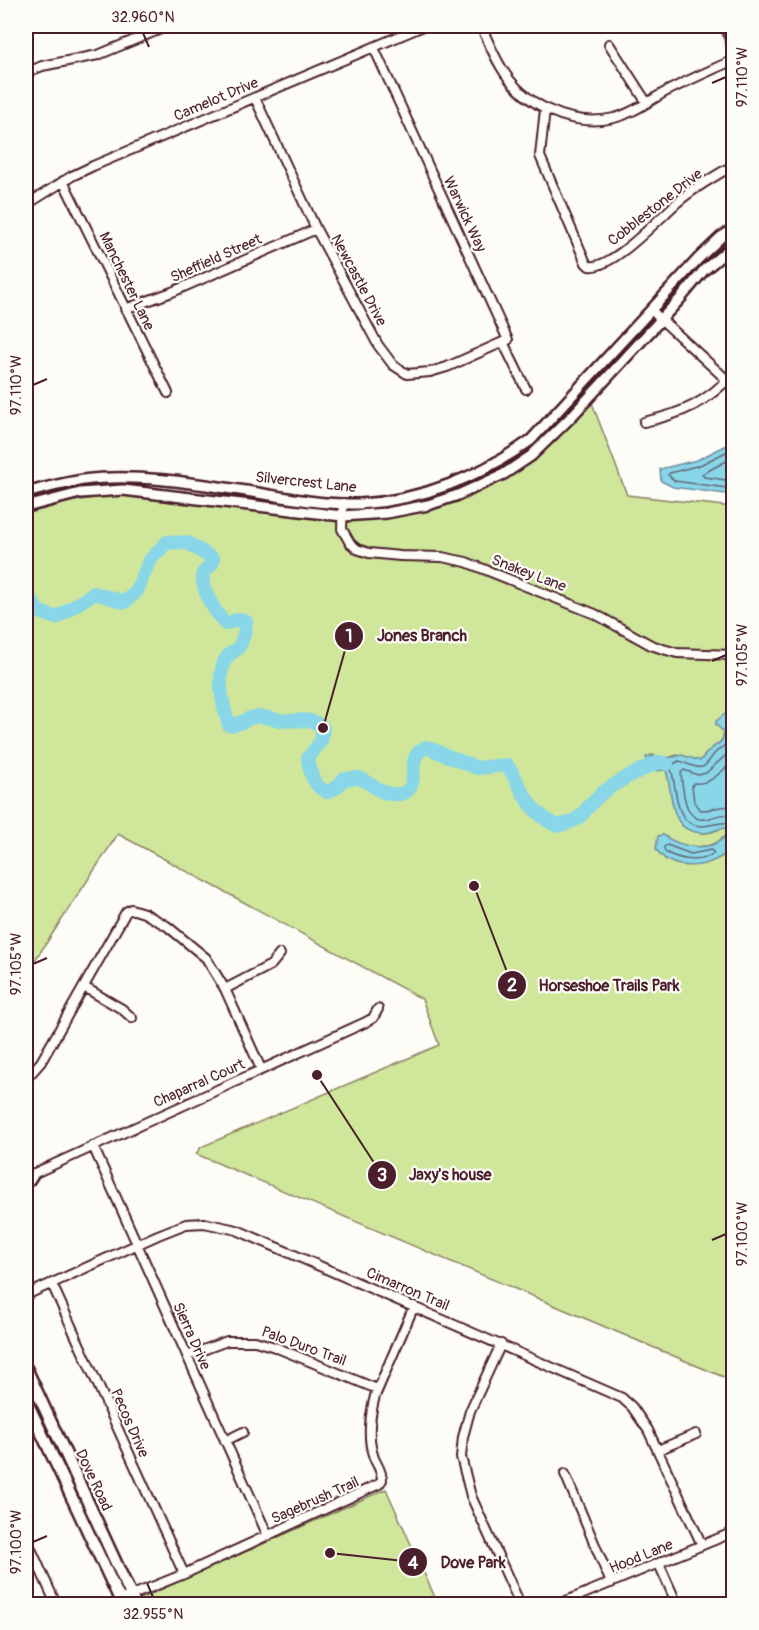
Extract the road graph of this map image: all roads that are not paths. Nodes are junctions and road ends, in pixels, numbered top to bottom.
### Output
1 (168, 26) edge
2 (481, 26) edge
3 (725, 26) edge
4 (421, 27) edge
5 (609, 45) dead end
6 (374, 48) junction
7 (734, 51) edge
8 (734, 60) edge
9 (26, 73) edge
10 (255, 98) junction
11 (647, 103) junction
12 (545, 109) junction
13 (734, 165) edge
14 (63, 181) junction
15 (26, 205) edge
16 (316, 229) junction
17 (734, 229) edge
18 (734, 245) edge
19 (125, 309) junction
20 (651, 310) junction
21 (660, 319) junction
22 (503, 342) junction
23 (734, 373) edge
24 (727, 380) junction
25 (526, 389) dead end
26 (168, 393) dead end
27 (644, 422) dead end
28 (26, 493) edge
29 (343, 503) junction
30 (26, 507) edge
31 (342, 516) junction
32 (734, 655) edge
33 (280, 954) dead end
34 (84, 987) junction
35 (225, 989) junction
36 (378, 1009) dead end
37 (132, 1018) dead end
38 (261, 1069) junction
39 (26, 1079) edge
40 (93, 1146) junction
41 (30, 1181) dead end
42 (137, 1245) junction
43 (52, 1284) junction
44 (26, 1295) edge
45 (414, 1306) junction
46 (501, 1344) junction
47 (187, 1356) junction
48 (26, 1368) edge
49 (377, 1389) junction
50 (26, 1400) edge
51 (243, 1432) dead end
52 (696, 1434) dead end
53 (225, 1441) junction
54 (658, 1450) junction
55 (565, 1474) dead end
56 (734, 1532) edge
57 (268, 1536) junction
58 (26, 1538) edge
59 (702, 1545) junction
60 (659, 1564) junction
61 (184, 1574) junction
62 (611, 1583) junction
63 (133, 1599) edge
64 (121, 1602) edge
65 (56, 1605) edge
66 (520, 1605) edge
67 (559, 1605) edge
68 (677, 1605) edge

1 - 9 street
2 - 12 street
3 - 7 street
4 - 6 street, Camelot Drive
5 - 11 street
6 - 10 street, Camelot Drive
6 - 22 street, Warwick Way
8 - 11 street
10 - 14 street, Camelot Drive
10 - 16 street, Newcastle Drive
11 - 12 street
12 - 13 street, Cobblestone Drive
14 - 15 street, Camelot Drive
14 - 19 street, Manchester Lane
16 - 19 street, Sheffield Street
16 - 22 street, Newcastle Drive
17 - 20 street, Silvercrest Lane
18 - 21 street, Silvercrest Lane
19 - 26 street, Manchester Lane
20 - 21 street
20 - 29 street, Silvercrest Lane
21 - 24 street
21 - 31 street, Silvercrest Lane
22 - 25 street, Warwick Way
23 - 24 street
24 - 27 street
28 - 29 street, Silvercrest Lane
29 - 31 street, Snakey Lane
30 - 31 street, Silvercrest Lane
31 - 32 street, Snakey Lane
33 - 35 street
34 - 35 street
34 - 37 street
34 - 39 street
35 - 38 street
36 - 38 street, Chaparral Court
38 - 40 street, Chaparral Court
40 - 41 street, Chaparral Court
40 - 42 street, Sierra Drive
42 - 43 street, Cimarron Trail
42 - 45 street, Cimarron Trail
42 - 47 street, Sierra Drive
43 - 44 street, Cimarron Trail
43 - 61 street, Pecos Drive
45 - 46 street, Cimarron Trail
45 - 49 street, Sagebrush Trail
46 - 54 street, Cimarron Trail
46 - 66 street
47 - 49 street, Palo Duro Trail
47 - 53 street, Sierra Drive
48 - 63 main road, Dove Road
49 - 57 street, Sagebrush Trail
50 - 64 main road, Dove Road
51 - 53 street
52 - 54 street
53 - 57 street, Sierra Drive
54 - 59 street, Cimarron Trail
55 - 62 street
56 - 59 street, Hood Lane
57 - 61 street, Sagebrush Trail
58 - 65 street
59 - 60 street, Hood Lane
60 - 62 street, Hood Lane
60 - 68 street
61 - 63 street, Sagebrush Trail
62 - 67 street, Hood Lane
63 - 64 street, Sagebrush Trail

